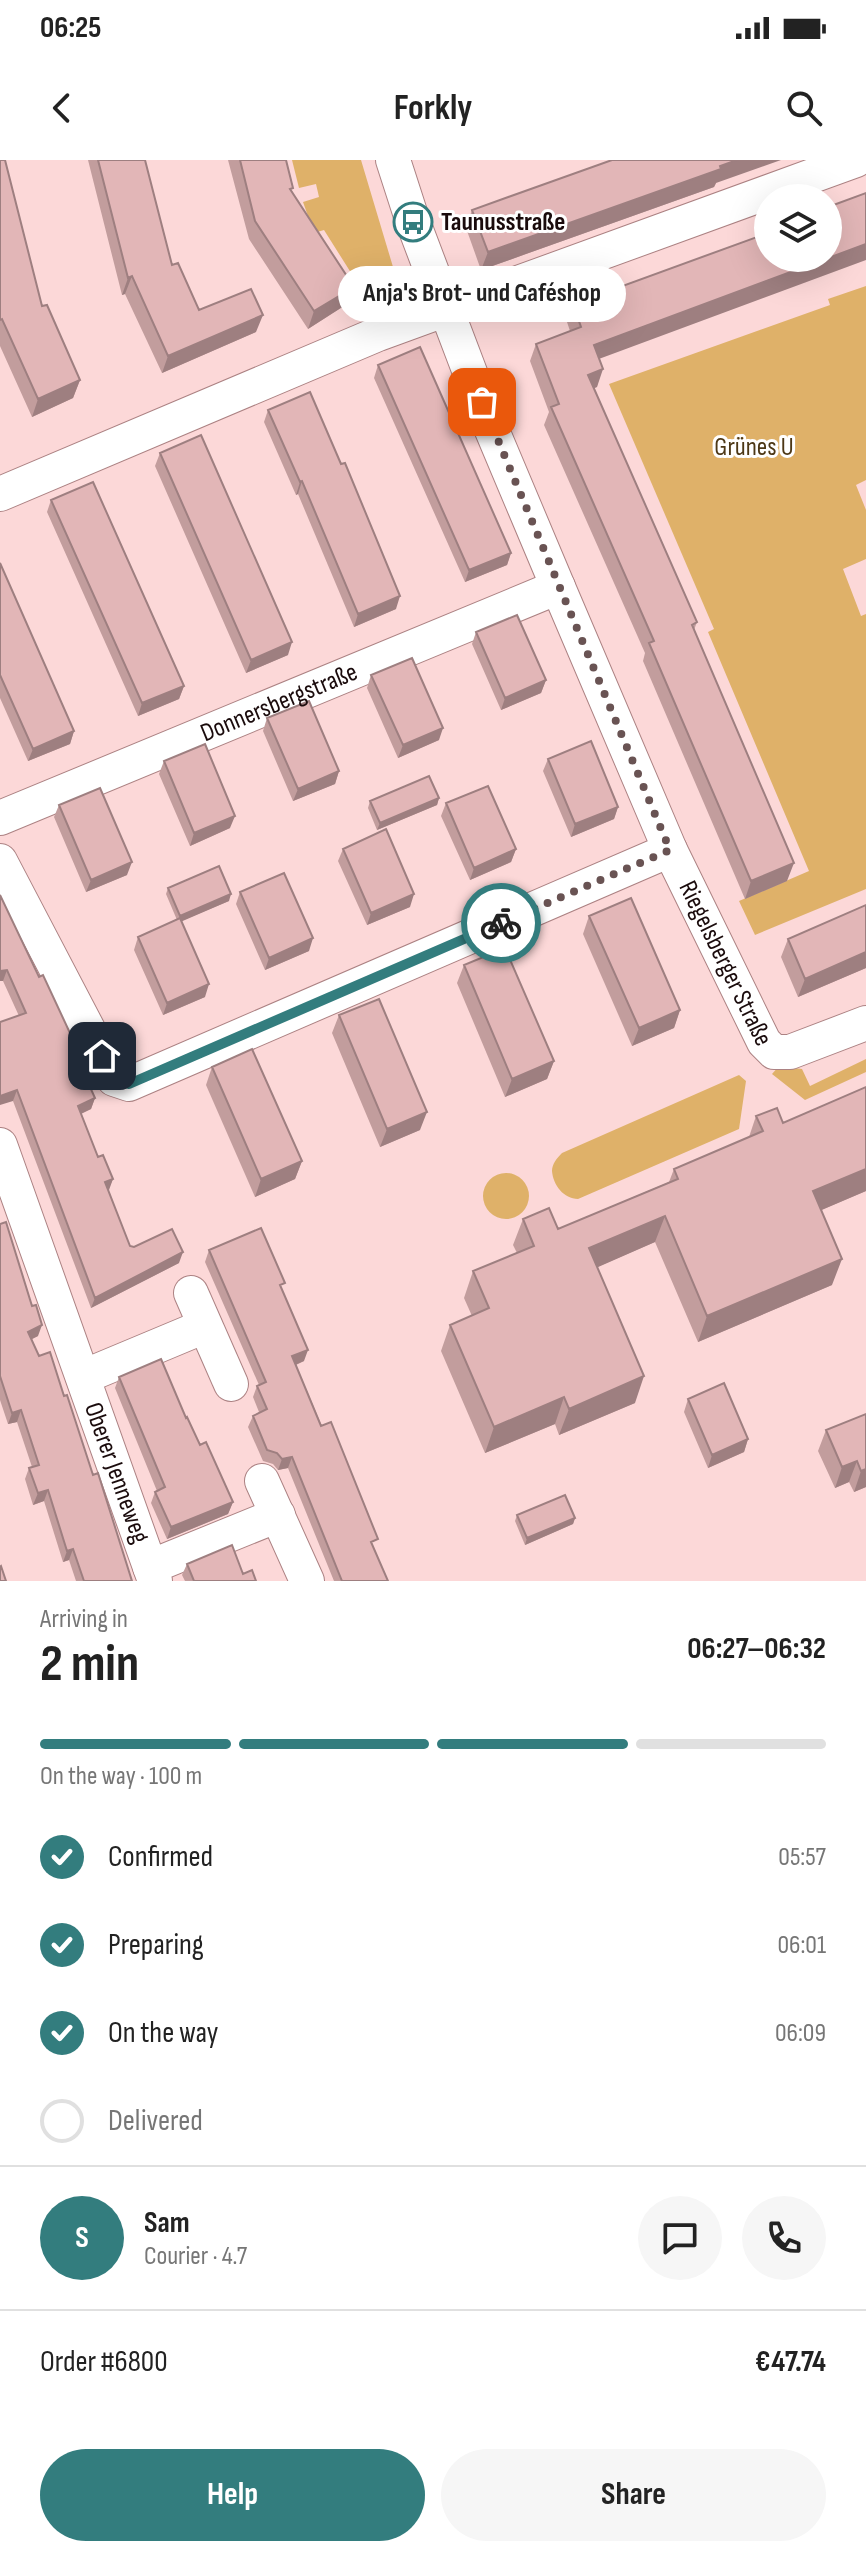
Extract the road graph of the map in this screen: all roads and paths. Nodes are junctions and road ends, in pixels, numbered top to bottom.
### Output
1 (393, 160) edge
2 (856, 160) edge
3 (447, 308) junction
4 (0, 494) edge
5 (558, 587) junction
6 (0, 818) edge
7 (670, 850) junction
8 (0, 861) edge
9 (866, 1023) edge
10 (0, 1145) edge
11 (191, 1293) dead end
12 (205, 1326) junction
13 (83, 1377) junction
14 (231, 1384) dead end
15 (262, 1481) dead end
16 (278, 1515) junction
17 (153, 1574) edge
18 (307, 1581) edge

1 - 3 street, Riegelsberger Straße
2 - 3 street
3 - 4 street
3 - 5 street, Riegelsberger Straße
5 - 6 street, Donnersbergstraße
5 - 7 street, Riegelsberger Straße
7 - 8 street
7 - 9 street, Riegelsberger Straße
10 - 13 street, Oberer Jenneweg
11 - 12 street
12 - 13 street, Oberer Jenneweg
12 - 14 street
13 - 17 street, Oberer Jenneweg
15 - 16 street
16 - 17 street, Oberer Jenneweg
16 - 18 street

